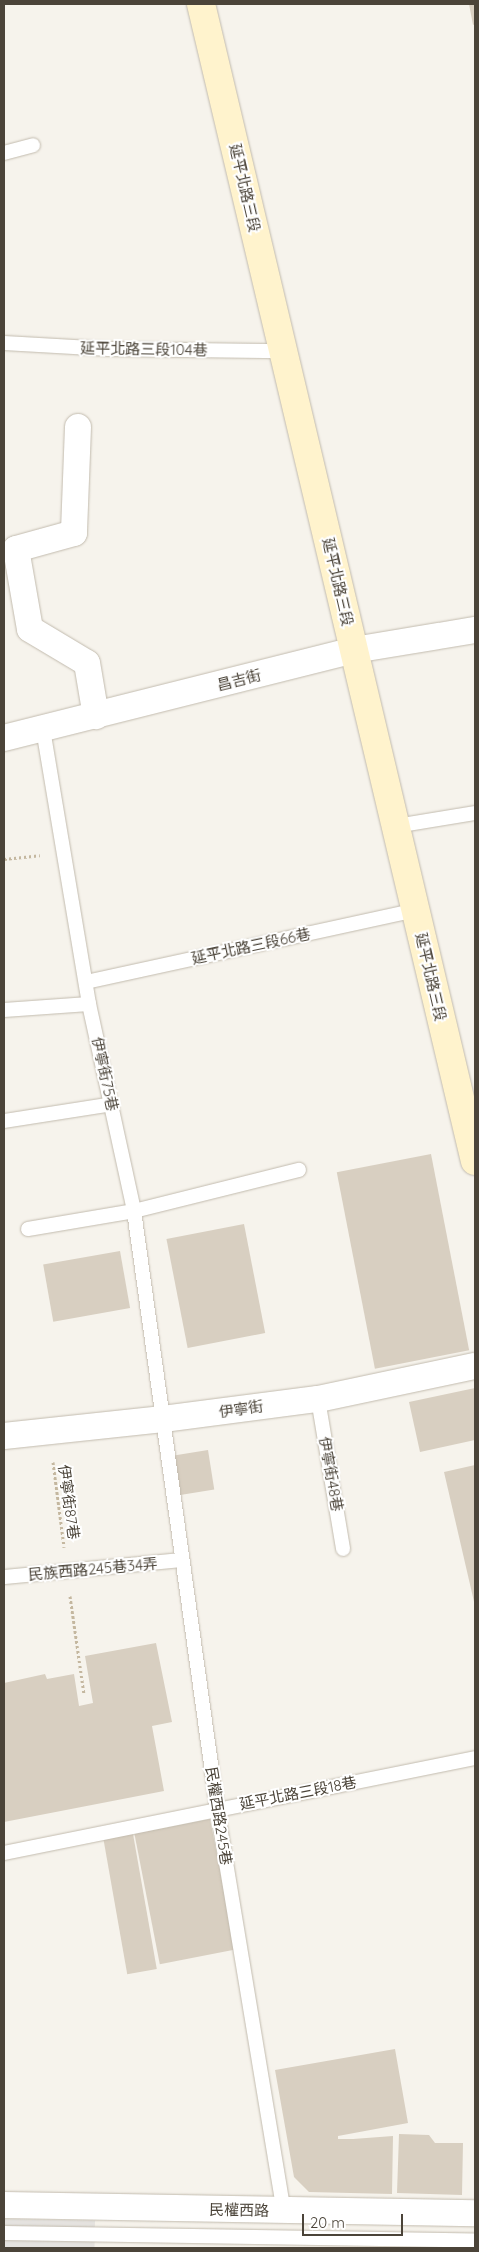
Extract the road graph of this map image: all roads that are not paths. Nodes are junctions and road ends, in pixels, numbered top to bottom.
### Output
1 (201, 4) edge
2 (33, 145) dead end
3 (4, 153) edge
4 (4, 343) edge
5 (284, 351) junction
6 (78, 427) dead end
7 (475, 630) edge
8 (354, 650) junction
9 (96, 716) junction
10 (42, 729) junction
11 (4, 738) edge
12 (475, 812) edge
13 (396, 826) junction
14 (416, 910) junction
15 (86, 982) junction
16 (90, 1004) junction
17 (4, 1010) edge
18 (112, 1104) junction
19 (469, 1105) edge
20 (4, 1121) edge
21 (475, 1161) edge
22 (299, 1170) dead end
23 (134, 1211) junction
24 (28, 1229) dead end
25 (475, 1366) edge
26 (318, 1399) junction
27 (163, 1419) junction
28 (4, 1436) edge
29 (344, 1549) dead end
30 (182, 1560) junction
31 (4, 1577) edge
32 (475, 1758) edge
33 (217, 1808) junction
34 (4, 1853) edge
35 (4, 2205) edge
36 (284, 2211) junction
37 (475, 2213) edge
38 (4, 2233) edge
39 (475, 2240) edge

1 - 5 street, 延平北路三段
2 - 3 lane
4 - 5 lane, 延平北路三段104巷
5 - 8 street, 延平北路三段
6 - 9 street
7 - 8 street, 昌吉街
8 - 9 street, 昌吉街
8 - 13 street, 延平北路三段
9 - 10 street, 昌吉街
10 - 11 street, 昌吉街
10 - 15 lane, 伊寧街75巷
12 - 13 lane
13 - 14 street, 延平北路三段
14 - 15 lane, 延平北路三段66巷
14 - 19 street, 延平北路三段
15 - 16 lane, 伊寧街75巷
16 - 17 lane
16 - 18 lane, 伊寧街75巷
18 - 20 lane
18 - 23 lane, 伊寧街75巷
19 - 21 street, 延平北路三段
22 - 23 lane
23 - 24 lane
23 - 27 lane, 伊寧街75巷
25 - 26 street, 伊寧街
26 - 27 street, 伊寧街
26 - 29 lane, 伊寧街48巷
27 - 28 street, 伊寧街
27 - 30 lane, 民權西路245巷
30 - 31 lane, 民族西路245巷34弄
30 - 33 lane, 民權西路245巷
32 - 33 lane, 延平北路三段18巷
33 - 34 lane, 延平北路三段18巷
33 - 36 lane, 民權西路245巷
35 - 36 street, 民權西路
36 - 37 street, 民權西路
38 - 39 lane

